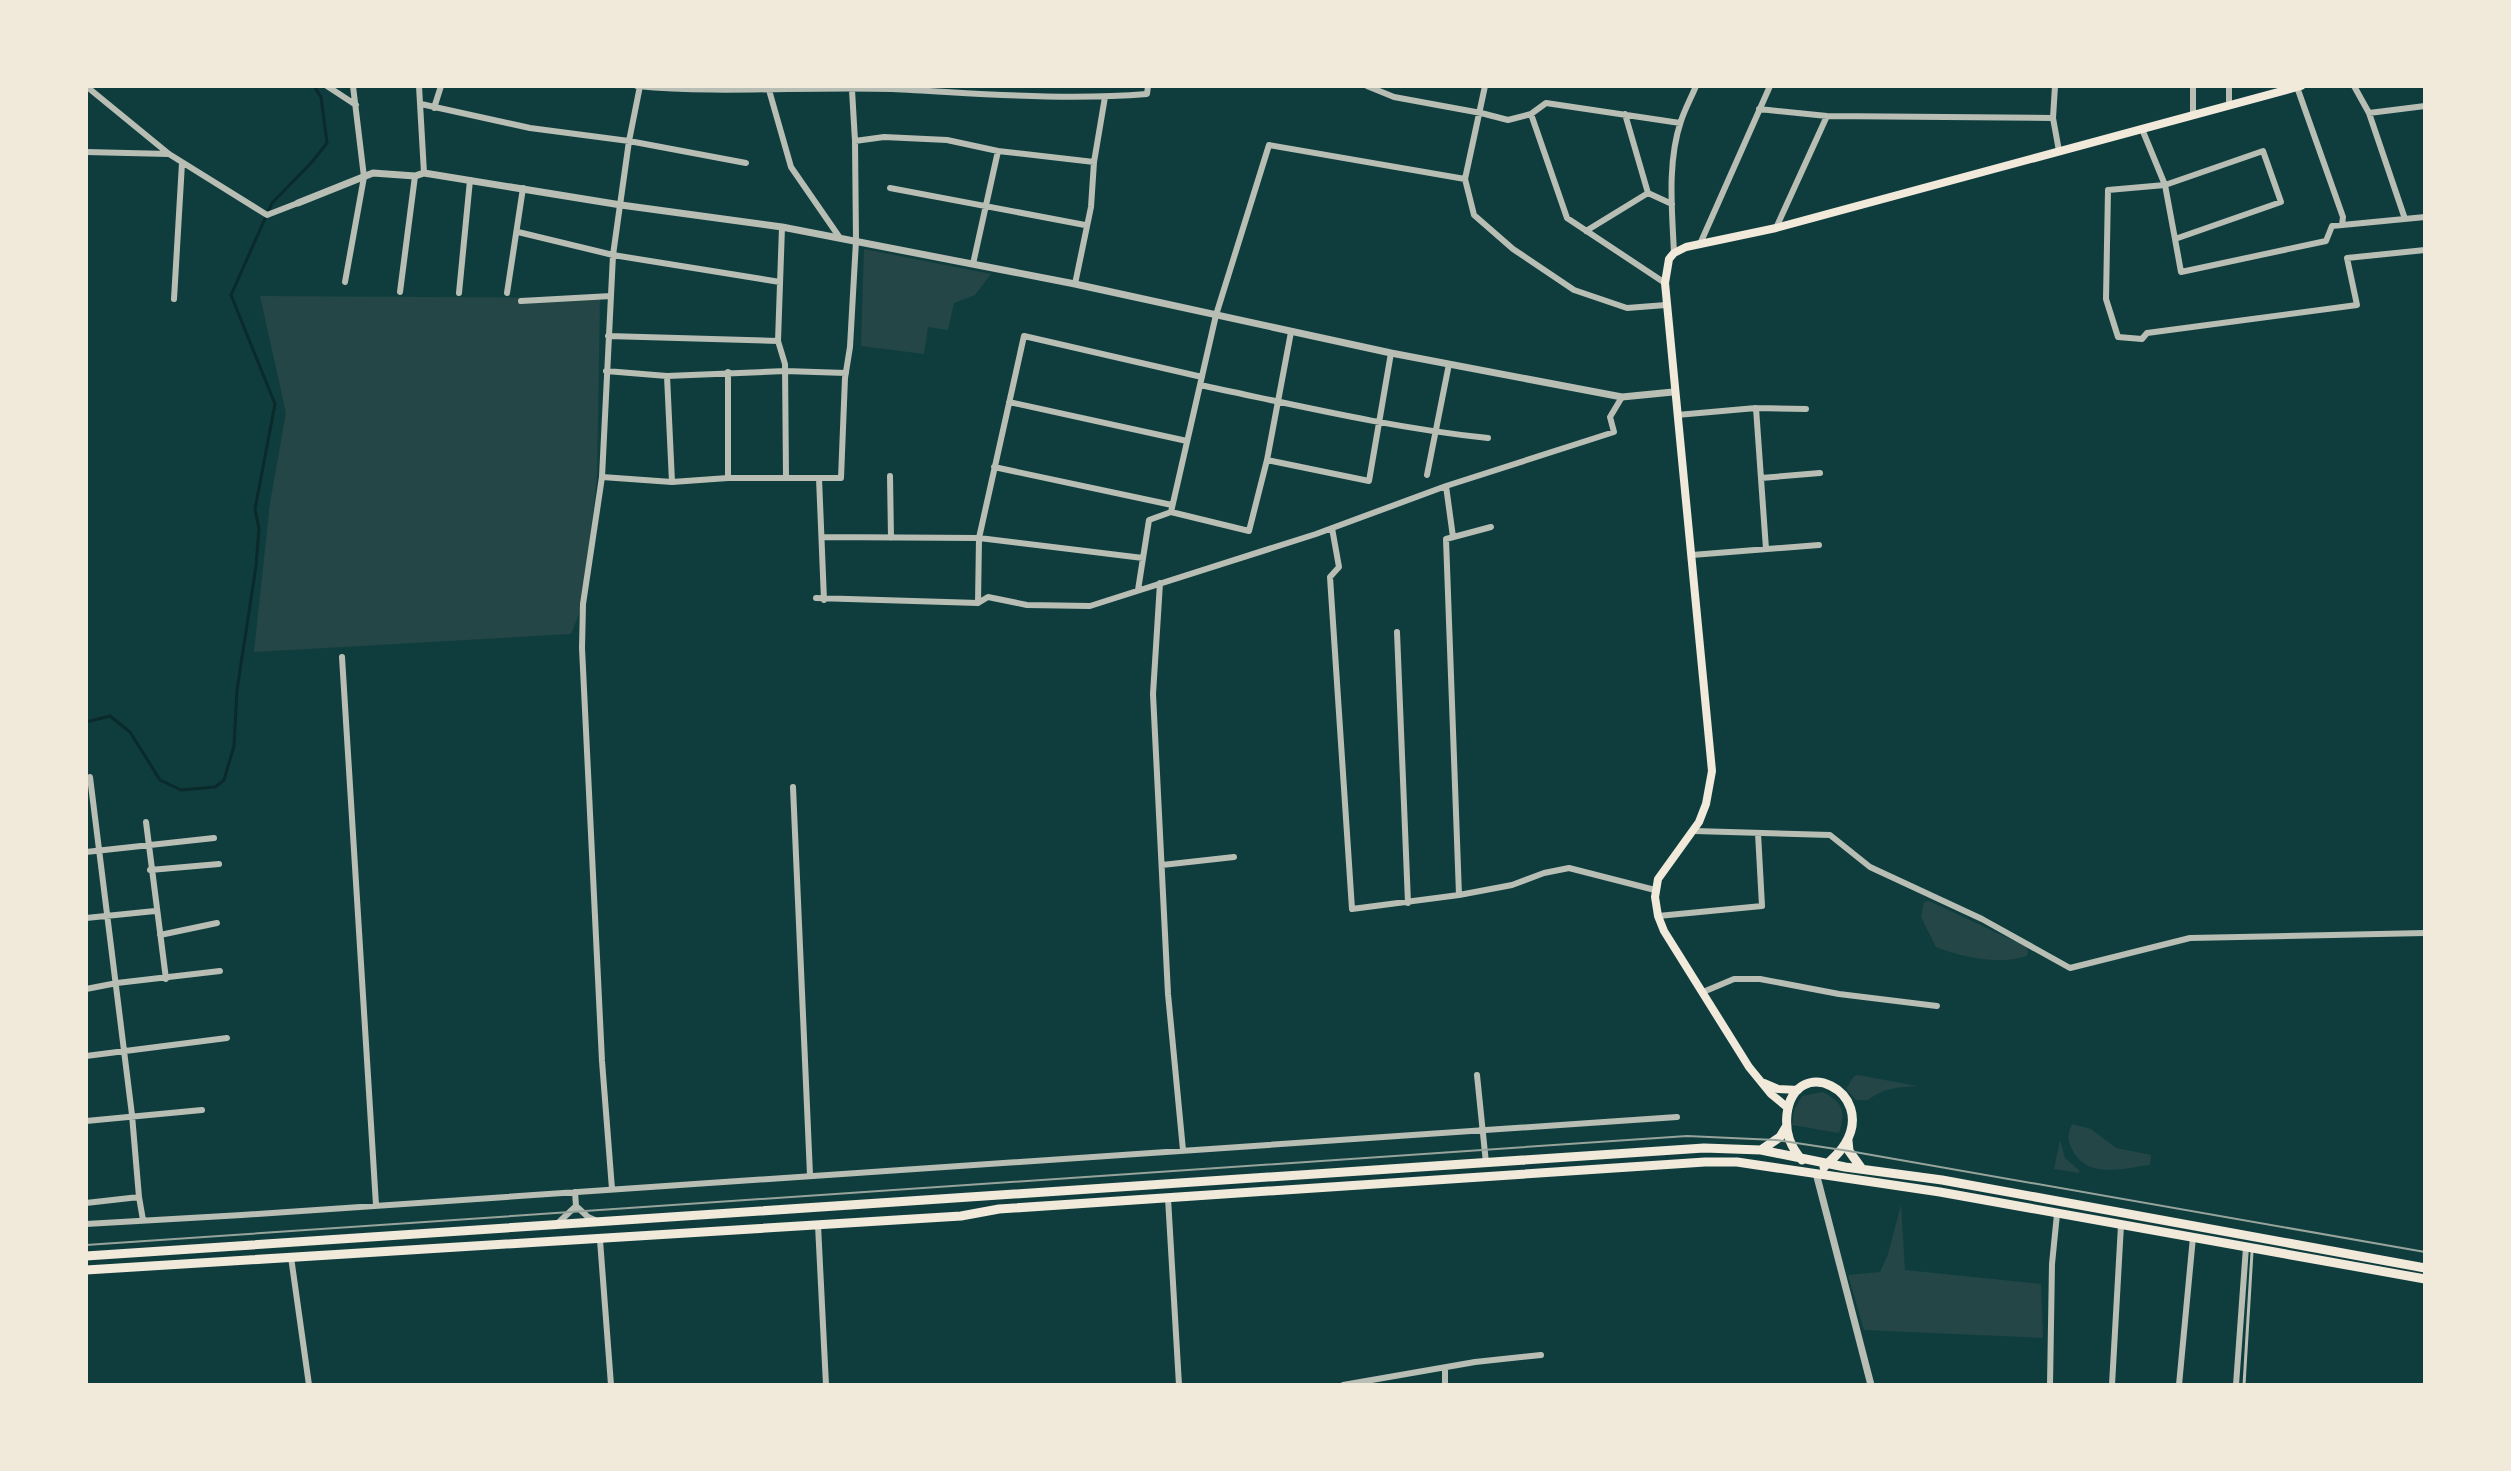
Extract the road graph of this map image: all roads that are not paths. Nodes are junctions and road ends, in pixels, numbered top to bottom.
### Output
1 (86, 86) edge
2 (327, 86) edge
3 (353, 86) edge
4 (419, 86) edge
5 (441, 86) edge
6 (639, 86) edge
7 (1010, 86) edge
8 (1148, 86) edge
9 (1367, 86) edge
10 (1485, 86) edge
11 (1696, 86) edge
12 (1770, 86) edge
13 (2055, 86) edge
14 (2193, 86) edge
15 (2229, 86) edge
16 (2299, 86) edge
17 (2354, 86) edge
18 (769, 88) edge
19 (890, 88) edge
20 (852, 90) junction
21 (1010, 97) junction
22 (1105, 97) junction
23 (421, 104) junction
24 (356, 105) junction
25 (2229, 105) junction
26 (2425, 106) edge
27 (434, 108) junction
28 (1759, 109) junction
29 (1481, 113) junction
30 (2369, 113) junction
31 (1531, 114) junction
32 (1625, 114) junction
33 (2193, 115) junction
34 (1827, 116) junction
35 (2053, 118) junction
36 (1680, 123) junction
37 (2142, 129) junction
38 (629, 141) junction
39 (855, 141) junction
40 (998, 151) junction
41 (2059, 151) junction
42 (86, 152) edge
43 (169, 154) junction
44 (1094, 162) junction
45 (182, 163) junction
46 (746, 163) dead end
47 (424, 173) junction
48 (415, 176) junction
49 (364, 177) junction
50 (1465, 179) junction
51 (470, 180) junction
52 (2165, 185) junction
53 (523, 188) junction
54 (890, 188) dead end
55 (1648, 193) junction
56 (298, 203) joint
57 (1672, 204) junction
58 (621, 205) junction
59 (984, 207) junction
60 (2425, 217) edge
61 (2405, 219) junction
62 (1085, 225) junction
63 (2342, 225) junction
64 (782, 227) junction
65 (1776, 228) junction
66 (1586, 231) junction
67 (518, 232) junction
68 (840, 238) junction
69 (2175, 239) junction
70 (856, 241) junction
71 (1700, 244) junction
72 (2425, 250) edge
73 (1674, 253) junction
74 (613, 255) junction
75 (973, 264) junction
76 (345, 282) dead end
77 (780, 282) junction
78 (1665, 283) junction
79 (1075, 284) junction
80 (400, 292) dead end
81 (459, 293) dead end
82 (507, 293) dead end
83 (611, 296) junction
84 (174, 299) dead end
85 (521, 301) dead end
86 (1666, 305) junction
87 (1216, 315) junction
88 (1291, 332) junction
89 (608, 336) junction
90 (778, 341) junction
91 (1391, 353) junction
92 (1449, 364) junction
93 (606, 371) junction
94 (785, 371) junction
95 (728, 372) junction
96 (846, 373) junction
97 (667, 376) junction
98 (1201, 381) junction
99 (1673, 392) junction
100 (1622, 397) junction
101 (1278, 401) junction
102 (1009, 402) junction
103 (1756, 408) junction
104 (1806, 409) dead end
105 (1677, 415) junction
106 (1379, 422) junction
107 (1435, 433) junction
108 (1488, 438) dead end
109 (1187, 441) junction
110 (1267, 460) junction
111 (994, 467) junction
112 (1820, 473) dead end
113 (1427, 475) dead end
114 (890, 476) dead end
115 (602, 477) junction
116 (728, 478) junction
117 (786, 478) junction
118 (819, 478) junction
119 (1761, 478) junction
120 (672, 482) junction
121 (1446, 486) junction
122 (1172, 508) junction
123 (1491, 527) dead end
124 (1332, 528) junction
125 (822, 537) junction
126 (1453, 537) junction
127 (891, 538) junction
128 (979, 538) junction
129 (1819, 545) dead end
130 (1766, 549) junction
131 (1692, 555) junction
132 (1143, 558) junction
133 (1160, 583) junction
134 (1138, 590) junction
135 (978, 603) junction
136 (1397, 632) dead end
137 (342, 657) dead end
138 (90, 777) dead end
139 (793, 787) dead end
140 (95, 808) junction
141 (86, 809) edge
142 (146, 822) dead end
143 (1694, 831) junction
144 (1758, 833) junction
145 (214, 838) dead end
146 (147, 846) junction
147 (98, 851) junction
148 (86, 852) edge
149 (1234, 857) dead end
150 (219, 864) dead end
151 (1162, 865) junction
152 (150, 870) junction
153 (1655, 890) junction
154 (1459, 895) junction
155 (1408, 903) junction
156 (155, 911) junction
157 (109, 915) junction
158 (1658, 916) junction
159 (86, 918) edge
160 (217, 923) dead end
161 (2425, 933) edge
162 (160, 935) junction
163 (220, 971) dead end
164 (166, 979) junction
165 (117, 983) junction
166 (86, 989) edge
167 (1703, 992) junction
168 (1937, 1006) dead end
169 (227, 1038) dead end
170 (124, 1052) junction
171 (86, 1056) edge
172 (1477, 1075) dead end
173 (1760, 1081) junction
174 (1798, 1090) junction
175 (1788, 1108) junction
176 (202, 1110) dead end
177 (132, 1115) junction
178 (1677, 1117) dead end
179 (86, 1121) edge
180 (1786, 1127) junction
181 (1483, 1130) junction
182 (1848, 1138) junction
183 (1183, 1150) junction
184 (1761, 1150) junction
185 (1800, 1158) junction
186 (1486, 1163) junction
187 (1827, 1164) junction
188 (1862, 1169) junction
189 (1814, 1173) junction
190 (810, 1175) junction
191 (612, 1189) junction
192 (575, 1192) junction
193 (139, 1197) junction
194 (1168, 1198) junction
195 (86, 1203) edge
196 (376, 1205) junction
197 (576, 1206) junction
198 (2057, 1214) junction
199 (143, 1220) junction
200 (600, 1222) junction
201 (86, 1224) edge
202 (557, 1224) junction
203 (818, 1225) junction
204 (2121, 1225) junction
205 (2193, 1237) junction
206 (600, 1240) junction
207 (2249, 1247) junction
208 (86, 1256) edge
209 (291, 1257) junction
210 (2425, 1268) edge
211 (86, 1270) edge
212 (2425, 1279) edge
213 (1541, 1355) dead end
214 (1445, 1368) junction
215 (309, 1385) edge
216 (611, 1385) edge
217 (826, 1385) edge
218 (1179, 1385) edge
219 (1343, 1385) edge
220 (1445, 1385) edge
221 (1871, 1385) edge
222 (2050, 1385) edge
223 (2112, 1385) edge
224 (2179, 1385) edge
225 (2236, 1385) edge
226 (2244, 1385) edge

1 - 43 street
2 - 24 street
3 - 24 street
4 - 23 street
5 - 27 street
6 - 18 street
6 - 38 street
7 - 21 street
8 - 22 street
9 - 29 street
10 - 29 street
11 - 36 street
12 - 28 street
13 - 35 street
14 - 33 street
15 - 25 street
16 - 25 main road
16 - 63 street
17 - 30 street
18 - 20 street
18 - 68 street
19 - 20 street
19 - 21 street
20 - 39 street
21 - 22 street
22 - 44 street
23 - 27 street
23 - 47 street
24 - 49 street
25 - 33 main road
26 - 30 street
27 - 38 street
28 - 34 street
28 - 71 street
29 - 31 street
29 - 50 street
30 - 61 street
31 - 32 street
31 - 66 street
32 - 36 street
32 - 55 street
33 - 37 main road
34 - 35 street
34 - 65 street
35 - 41 street
36 - 57 street
37 - 41 main road
37 - 52 street
38 - 46 street
38 - 58 street
39 - 40 street
39 - 70 street
40 - 44 street
40 - 59 street
41 - 65 main road
42 - 43 street
43 - 45 street
44 - 62 street
45 - 56 street
45 - 84 street
47 - 48 street
47 - 51 street
48 - 49 street
48 - 80 street
49 - 56 street
49 - 76 street
50 - 86 street
50 - 87 street
51 - 53 street
51 - 81 street
52 - 69 street
52 - 69 street
52 - 72 street
53 - 58 street
53 - 67 street
54 - 59 street
55 - 57 street
55 - 66 street
57 - 73 street
58 - 64 street
58 - 74 street
59 - 62 street
59 - 75 street
60 - 61 street
61 - 63 street
62 - 79 street
63 - 69 street
64 - 68 street
64 - 77 street
65 - 71 main road
66 - 78 street
67 - 74 street
67 - 82 street
68 - 70 street
70 - 75 street
70 - 96 street
71 - 73 main road
73 - 78 main road
74 - 77 street
74 - 83 street
75 - 79 street
77 - 90 street
78 - 86 main road
79 - 87 street
83 - 85 street
83 - 89 street
86 - 99 main road
87 - 88 street
87 - 98 street
88 - 91 street
88 - 101 street
89 - 90 street
89 - 93 street
90 - 94 street
91 - 92 street
91 - 106 street
92 - 100 street
92 - 107 street
93 - 97 street
93 - 115 street
94 - 95 street
94 - 96 street
94 - 117 street
95 - 97 street
95 - 116 street
96 - 118 street
97 - 120 street
98 - 101 street
98 - 102 street
98 - 109 street
99 - 100 street
99 - 105 main road
100 - 121 street
101 - 106 street
101 - 110 street
102 - 109 street
102 - 111 street
103 - 104 street
103 - 105 street
103 - 119 street
105 - 131 main road
106 - 107 street
106 - 110 street
107 - 108 street
107 - 113 street
109 - 122 street
110 - 122 street
111 - 122 street
111 - 128 street
112 - 119 street
114 - 127 street
115 - 120 street
115 - 191 street
116 - 117 street
116 - 120 street
117 - 118 street
118 - 125 street
119 - 130 street
121 - 124 street
121 - 126 street
122 - 132 street
123 - 126 street
124 - 133 street
124 - 155 street
125 - 127 street
125 - 135 street
126 - 154 street
127 - 128 street
128 - 132 street
128 - 135 street
129 - 130 street
130 - 131 street
131 - 143 main road
132 - 134 street
133 - 134 street
133 - 151 street
134 - 135 street
136 - 155 street
137 - 196 street
138 - 140 street
139 - 190 street
140 - 141 street
140 - 147 street
142 - 146 street
143 - 144 street
143 - 153 main road
144 - 158 street
144 - 161 street
145 - 146 street
146 - 147 street
146 - 152 street
147 - 148 street
147 - 157 street
149 - 151 street
150 - 152 street
151 - 183 street
152 - 156 street
153 - 154 street
153 - 158 main road
154 - 155 street
156 - 157 street
156 - 162 street
157 - 159 street
157 - 165 street
158 - 167 main road
160 - 162 street
162 - 164 street
163 - 164 street
164 - 165 street
165 - 166 street
165 - 170 street
167 - 168 street
167 - 173 main road
169 - 170 street
170 - 171 street
170 - 177 street
172 - 181 street
173 - 174 main road
173 - 175 main road
174 - 175 main road
174 - 182 main road
175 - 180 main road
176 - 177 street
177 - 179 street
177 - 193 street
178 - 181 street
180 - 184 main road
180 - 185 main road
181 - 183 street
181 - 186 street
182 - 187 main road
182 - 188 main road
183 - 190 street
184 - 185 main road
184 - 186 main road
185 - 187 main road
185 - 189 main road
186 - 200 main road
187 - 188 main road
187 - 189 main road
188 - 210 main road
189 - 194 main road
189 - 198 main road
189 - 221 street
190 - 191 street
191 - 192 street
192 - 196 street
192 - 197 street
193 - 195 street
193 - 199 street
194 - 203 main road
194 - 218 street
196 - 199 street
197 - 200 street
197 - 202 street
198 - 204 main road
198 - 222 street
199 - 201 street
200 - 202 main road
202 - 208 main road
203 - 206 main road
203 - 217 street
204 - 205 main road
204 - 223 street
205 - 207 main road
205 - 224 street
206 - 209 main road
206 - 216 street
207 - 212 main road
207 - 225 street
207 - 226 lane
209 - 211 main road
209 - 215 street
213 - 214 street
214 - 219 street
214 - 220 street

